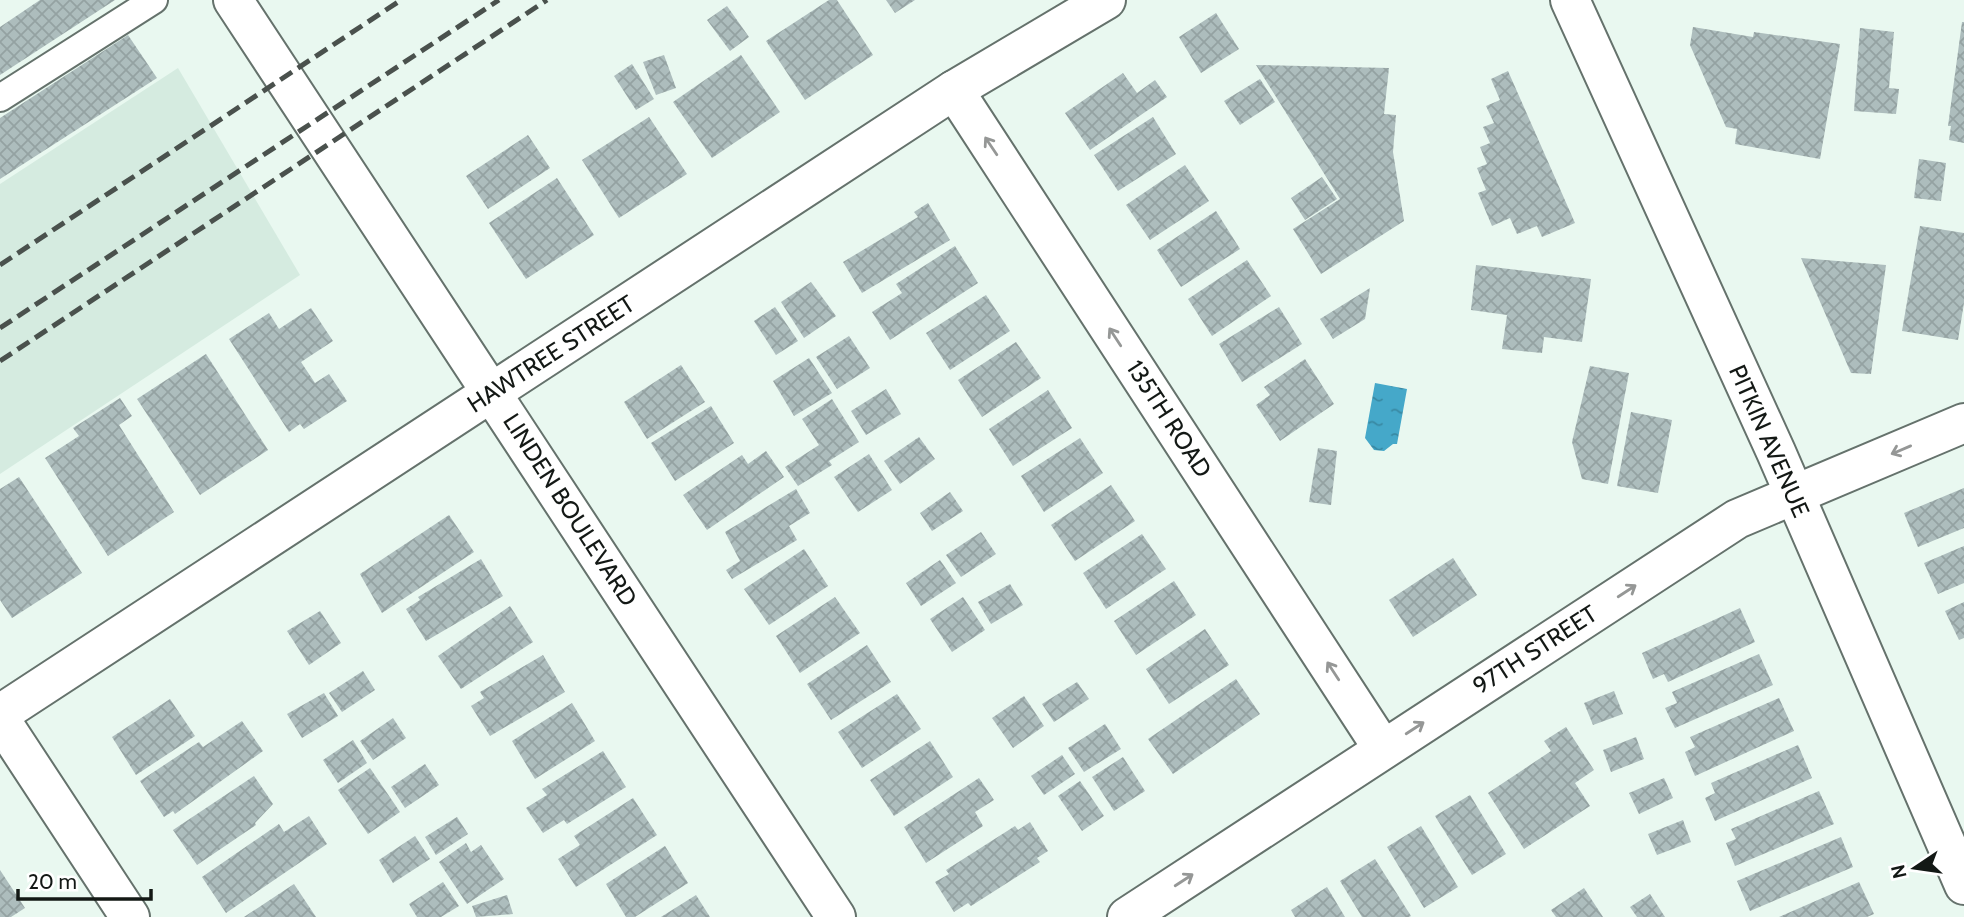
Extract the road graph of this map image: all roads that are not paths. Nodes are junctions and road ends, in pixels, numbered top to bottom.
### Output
1 (154, 0) edge
2 (233, 0) edge
3 (1106, 0) edge
4 (1570, 0) edge
5 (954, 89) junction
6 (0, 98) edge
7 (494, 393) junction
8 (1964, 423) edge
9 (1794, 495) junction
10 (0, 717) edge
11 (1383, 749) junction
12 (1964, 884) edge
13 (130, 917) edge
14 (836, 917) edge
15 (1127, 917) edge

1 - 6 lane
2 - 7 street, LINDEN BOULEVARD
3 - 5 street, HAWTREE STREET
4 - 9 street, PITKIN AVENUE
5 - 7 street, HAWTREE STREET
11 -> 5 street, 135TH ROAD
7 - 10 street, HAWTREE STREET
7 - 14 street, LINDEN BOULEVARD
8 -> 9 street, 97TH STREET
11 -> 9 street, 97TH STREET
9 - 12 street, PITKIN AVENUE
10 - 13 street
15 -> 11 street, 97TH STREET

